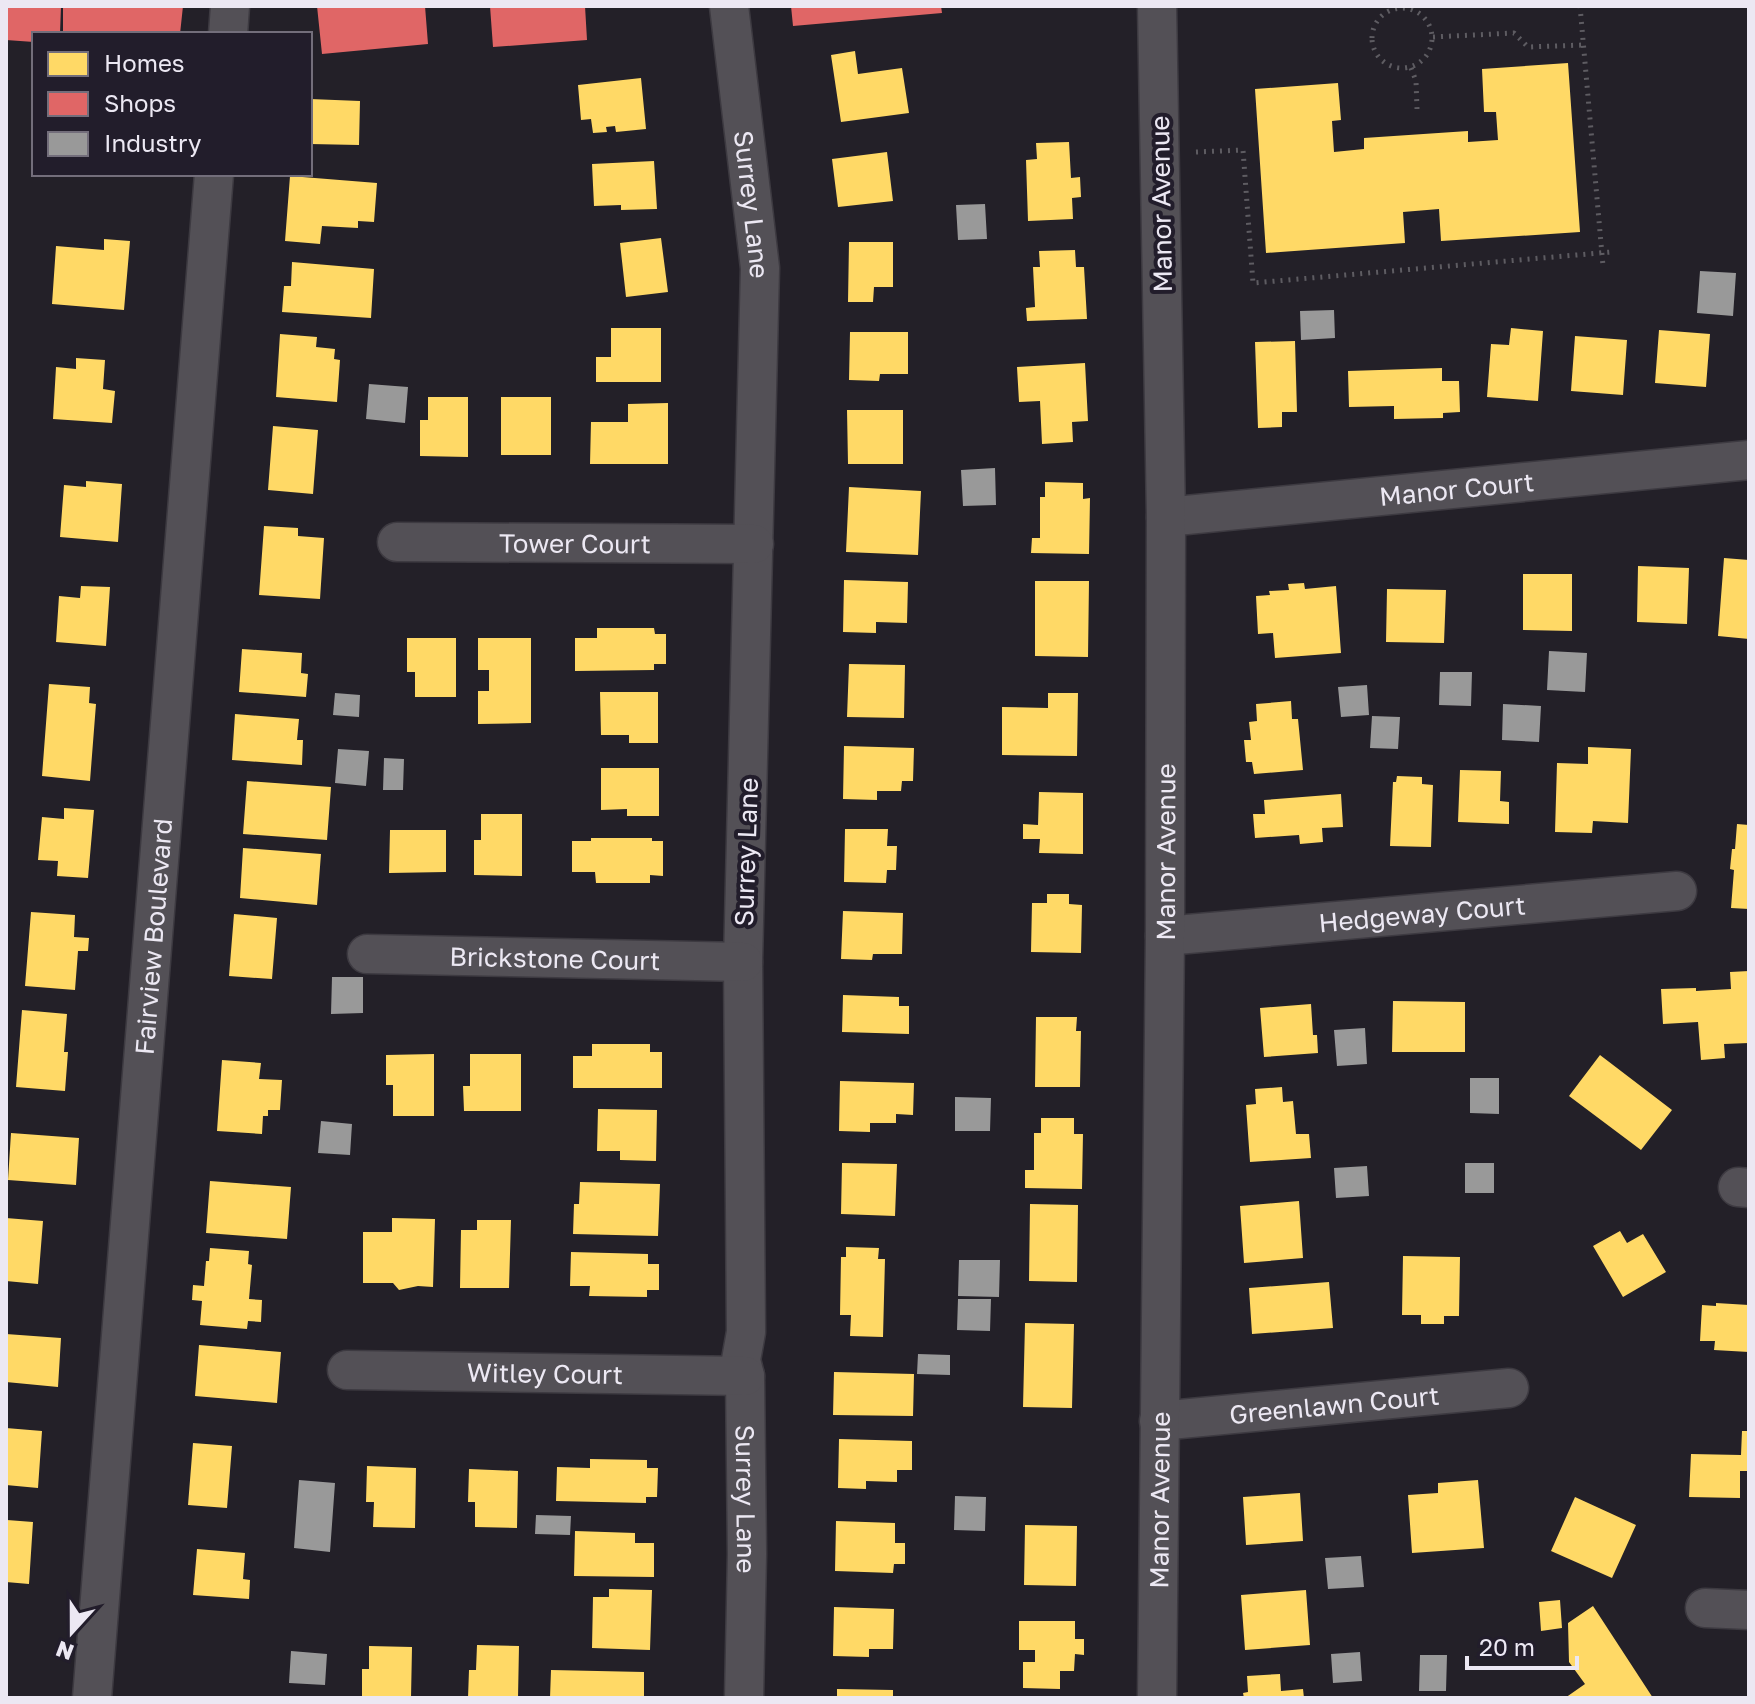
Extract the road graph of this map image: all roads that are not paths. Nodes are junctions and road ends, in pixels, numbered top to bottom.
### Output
1 (230, 6) edge
2 (729, 6) edge
3 (1157, 6) edge
4 (228, 32) edge
5 (214, 176) edge
6 (1749, 460) edge
7 (1166, 517) junction
8 (397, 542) dead end
9 (754, 544) junction
10 (1677, 891) dead end
11 (1165, 936) junction
12 (367, 954) dead end
13 (743, 962) junction
14 (347, 1370) dead end
15 (745, 1376) junction
16 (1509, 1388) dead end
17 (1159, 1421) junction
18 (1705, 1608) dead end
19 (1749, 1610) edge
20 (92, 1698) edge
21 (744, 1698) edge
22 (1157, 1698) edge

1 - 4 street
2 - 9 street, Surrey Lane
3 - 7 street, Manor Avenue
5 - 20 street, Fairview Boulevard
6 - 7 street, Manor Court
7 - 11 street, Manor Avenue
8 - 9 street, Tower Court
9 - 13 street, Surrey Lane
10 - 11 street, Hedgeway Court
11 - 17 street, Manor Avenue
12 - 13 street, Brickstone Court
13 - 15 street, Surrey Lane
14 - 15 street, Witley Court
15 - 21 street, Surrey Lane
16 - 17 street, Greenlawn Court
17 - 22 street, Manor Avenue
18 - 19 street

